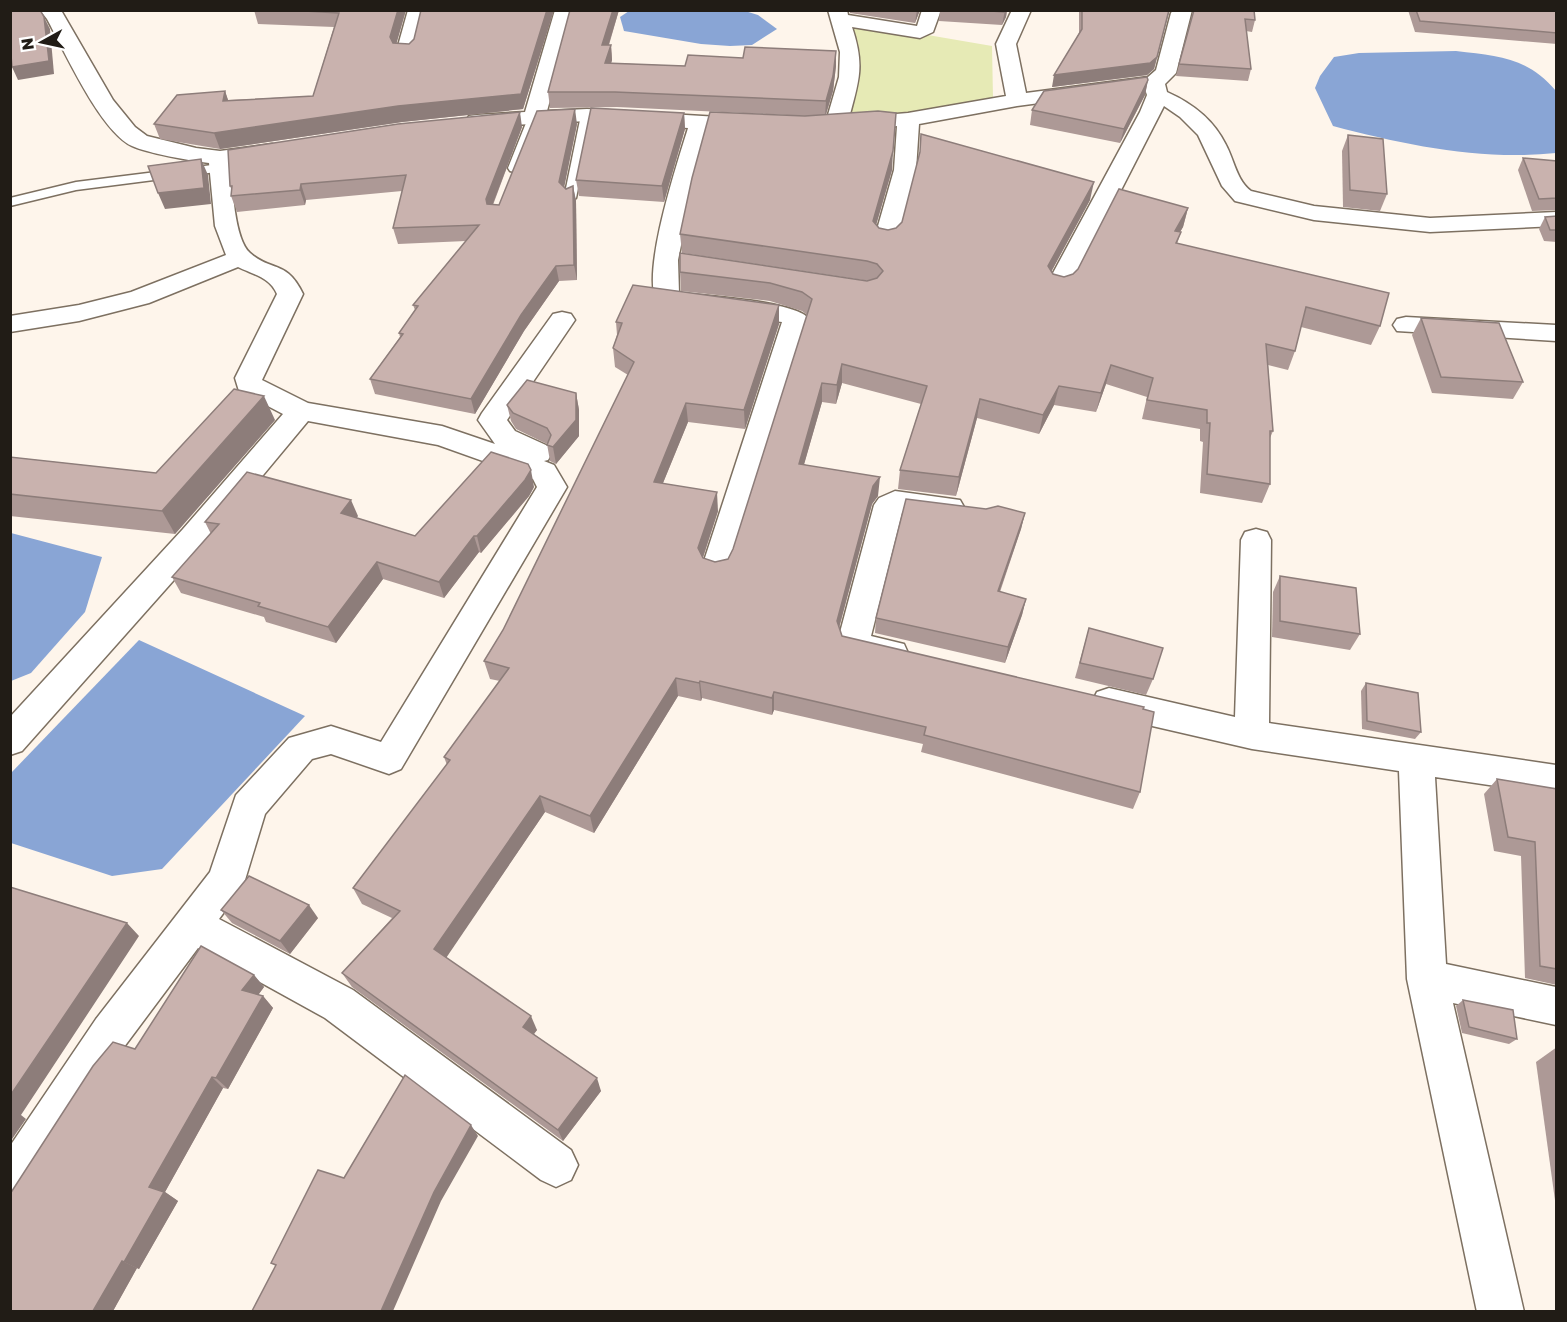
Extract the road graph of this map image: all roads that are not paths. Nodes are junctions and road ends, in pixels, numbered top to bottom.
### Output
1 (49, 10) edge
2 (418, 10) edge
3 (565, 10) edge
4 (932, 10) edge
5 (1022, 10) edge
6 (1183, 10) edge
7 (838, 15) edge
8 (406, 53) edge
9 (1155, 89) junction
10 (1017, 100) junction
11 (587, 115) junction
12 (534, 117) junction
13 (908, 119) junction
14 (700, 122) junction
15 (459, 123) edge
16 (777, 125) edge
17 (812, 125) edge
18 (836, 125) junction
19 (288, 148) edge
20 (220, 163) junction
21 (509, 182) edge
22 (570, 198) edge
23 (10, 202) edge
24 (1557, 219) edge
25 (886, 240) edge
26 (240, 258) junction
27 (1059, 286) edge
28 (562, 320) dead end
29 (10, 324) edge
30 (1406, 325) dead end
31 (1557, 333) edge
32 (302, 411) junction
33 (552, 487) junction
34 (983, 512) edge
35 (1256, 540) dead end
36 (717, 567) edge
37 (918, 659) edge
38 (1079, 696) edge
39 (1252, 735) junction
40 (10, 741) edge
41 (1416, 759) junction
42 (1557, 780) edge
43 (192, 924) junction
44 (1427, 979) junction
45 (1557, 1006) edge
46 (556, 1165) dead end
47 (10, 1186) edge
48 (1501, 1311) edge

1 - 20 street
2 - 8 street
3 - 12 street
4 - 7 street
5 - 10 street
6 - 9 street
7 - 18 street
9 - 10 street
9 - 24 street
9 - 27 street
10 - 13 street
11 - 12 street
11 - 14 street
11 - 22 lane
12 - 15 street
12 - 21 lane
13 - 18 street
13 - 25 street
14 - 16 street
14 - 36 street
17 - 18 street
19 - 20 street
20 - 23 lane
20 - 26 street
26 - 29 street
26 - 32 street
28 - 33 street
30 - 31 street
32 - 33 street
32 - 40 street
33 - 43 street
34 - 37 street
35 - 39 street
38 - 39 street
39 - 41 street
41 - 42 street
41 - 44 street
43 - 46 street
43 - 47 street
44 - 45 street
44 - 48 street

